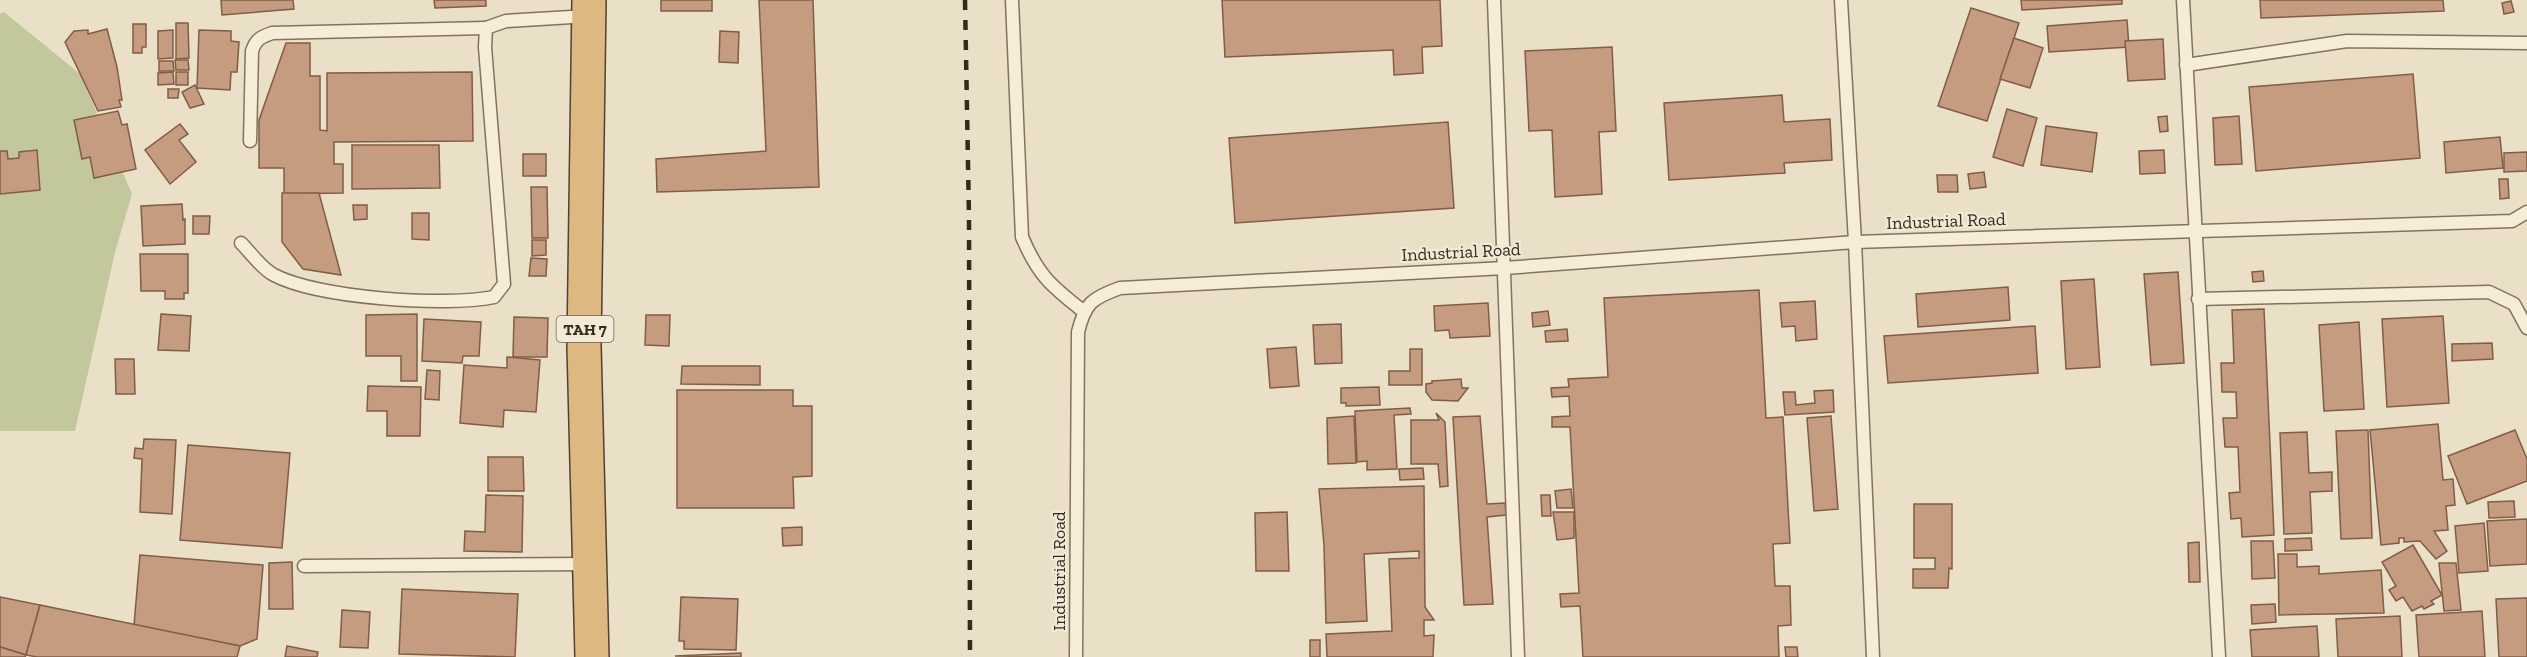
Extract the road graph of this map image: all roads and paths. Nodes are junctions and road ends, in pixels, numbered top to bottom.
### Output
1 (1012, 0) edge
2 (1494, 0) edge
3 (1841, 0) edge
4 (2183, 0) edge
5 (589, 8) edge
6 (486, 28) junction
7 (2527, 43) edge
8 (2186, 64) junction
9 (250, 141) dead end
10 (2527, 212) edge
11 (2194, 230) junction
12 (1855, 242) junction
13 (241, 243) dead end
14 (1505, 268) junction
15 (2198, 299) junction
16 (1083, 311) junction
17 (2527, 328) edge
18 (590, 564) junction
19 (304, 566) dead end
20 (592, 657) edge
21 (1076, 657) edge
22 (1518, 657) edge
23 (1873, 657) edge
24 (2219, 657) edge

1 - 16 lane
2 - 14 lane
3 - 12 lane
4 - 8 lane
5 - 6 lane
5 - 18 highway, TAH 7
6 - 9 lane
6 - 13 lane
7 - 8 lane
8 - 11 lane
10 - 11 lane, Industrial Road
11 - 12 lane, Industrial Road
11 - 15 lane
12 - 14 lane, Industrial Road
12 - 23 lane
14 - 16 lane, Industrial Road
14 - 22 lane
15 - 17 lane
15 - 24 lane
16 - 21 lane, Industrial Road
18 - 19 lane
18 - 20 highway, TAH 7

